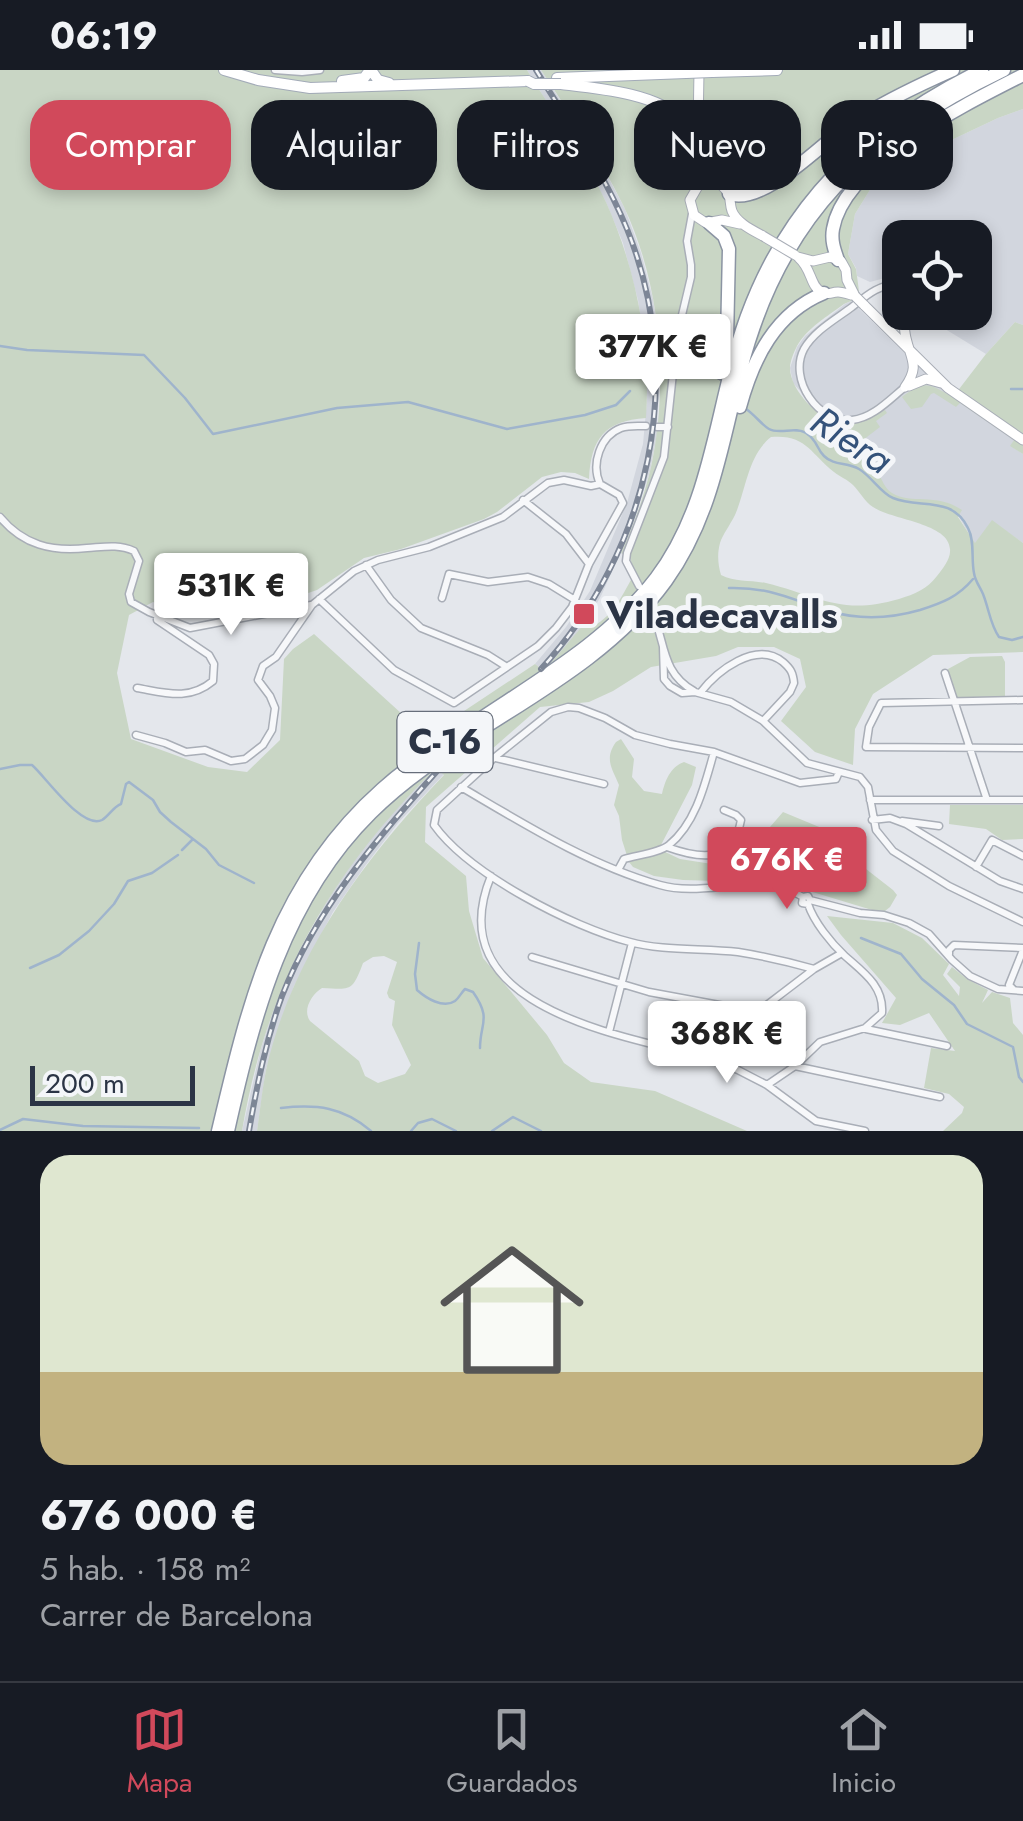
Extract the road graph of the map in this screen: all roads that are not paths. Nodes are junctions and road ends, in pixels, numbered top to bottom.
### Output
1 (224, 70) edge
2 (239, 70) edge
3 (275, 70) edge
4 (320, 70) edge
5 (601, 70) edge
6 (699, 70) edge
7 (777, 70) edge
8 (972, 70) edge
9 (982, 70) edge
10 (1004, 70) edge
11 (712, 72) edge
12 (377, 74) edge
13 (1023, 75) edge
14 (952, 77) edge
15 (562, 80) junction
16 (512, 82) junction
17 (420, 84) junction
18 (644, 100) edge
19 (699, 100) edge
20 (694, 190) edge
21 (724, 190) edge
22 (729, 200) junction
23 (692, 213) junction
24 (711, 222) junction
25 (748, 227) junction
26 (687, 236) junction
27 (796, 256) junction
28 (819, 260) junction
29 (838, 260) junction
30 (811, 275) junction
31 (847, 280) junction
32 (882, 287) edge
33 (830, 292) junction
34 (855, 296) junction
35 (876, 317) junction
36 (882, 318) edge
37 (904, 330) edge
38 (910, 351) junction
39 (944, 384) junction
40 (905, 387) junction
41 (646, 426) dead end
42 (658, 427) dead end
43 (668, 427) junction
44 (1023, 440) edge
45 (600, 484) junction
46 (523, 500) junction
47 (0, 518) edge
48 (701, 520) junction
49 (588, 564) junction
50 (366, 565) junction
51 (639, 586) dead end
52 (442, 598) dead end
53 (316, 602) junction
54 (573, 603) junction
55 (651, 609) dead end
56 (628, 610) junction
57 (157, 614) junction
58 (508, 667) junction
59 (945, 673) dead end
60 (137, 688) dead end
61 (698, 692) junction
62 (1023, 700) edge
63 (954, 702) junction
64 (763, 722) junction
65 (136, 735) dead end
66 (972, 747) junction
67 (1023, 748) edge
68 (714, 752) junction
69 (494, 757) junction
70 (839, 772) junction
71 (604, 784) dead end
72 (462, 787) junction
73 (870, 800) junction
74 (988, 800) junction
75 (1023, 800) edge
76 (724, 810) dead end
77 (872, 820) junction
78 (900, 822) junction
79 (939, 826) dead end
80 (667, 847) junction
81 (1023, 856) edge
82 (976, 867) junction
83 (618, 870) junction
84 (490, 876) junction
85 (1023, 889) edge
86 (807, 900) junction
87 (1023, 922) edge
88 (632, 943) junction
89 (940, 945) junction
90 (952, 946) junction
91 (1023, 950) edge
92 (842, 953) junction
93 (949, 956) junction
94 (532, 957) dead end
95 (814, 969) junction
96 (622, 984) junction
97 (1013, 989) edge
98 (758, 1012) junction
99 (865, 1028) junction
100 (609, 1032) junction
101 (947, 1046) dead end
102 (700, 1056) junction
103 (795, 1066) junction
104 (767, 1085) junction
105 (940, 1097) dead end
106 (218, 1131) edge
107 (228, 1131) edge
108 (865, 1131) edge

1 - 17 main road
2 - 12 main road
3 - 4 street
5 - 15 main road
6 - 19 street
7 - 11 main road
8 - 14 highway
9 - 14 highway, C-16
10 - 48 highway, C-16
11 - 15 main road, bridge
12 - 16 main road
12 - 17 main road
13 - 29 highway
14 - 22 highway
14 - 56 highway, C-16
15 - 16 main road, bridge
15 - 18 main road
16 - 17 main road
20 - 23 street
21 - 22 street
22 - 24 street
22 - 25 street
23 - 24 street
23 - 26 street
24 - 25 street
24 - 26 street
24 - 56 highway
25 - 27 street, bridge
26 - 43 street
27 - 28 street
27 - 30 street
28 - 29 street
28 - 30 street
29 - 31 street
30 - 33 street
31 - 33 street
31 - 34 street
32 - 40 street
33 - 34 street
33 - 48 highway
34 - 35 street, bridge
35 - 36 street
35 - 38 street
37 - 38 street
38 - 39 street
38 - 40 street
39 - 40 street
39 - 44 street
41 - 45 street
42 - 43 street
43 - 51 street
45 - 46 street
45 - 49 street
46 - 49 street
46 - 50 street
47 - 57 street
48 - 107 highway, C-16
49 - 54 street
50 - 53 street
50 - 58 street
52 - 54 street
53 - 57 street
53 - 58 street
53 - 65 street
54 - 58 street
55 - 61 street
56 - 106 highway, C-16
57 - 60 street
59 - 63 street
61 - 64 street
61 - 64 street
62 - 63 street
63 - 66 street
63 - 66 street
64 - 70 street
66 - 67 street
66 - 74 street
68 - 69 street
68 - 70 street
68 - 80 street
69 - 71 street
69 - 72 street
70 - 73 street
72 - 83 street
72 - 84 street
73 - 74 street
73 - 77 street
74 - 75 street
76 - 80 street
77 - 78 street
77 - 87 street
78 - 79 street
78 - 82 street
80 - 83 street
81 - 82 street
82 - 85 street
83 - 86 street
84 - 88 street
84 - 100 street
86 - 89 street
86 - 92 street
88 - 95 street
88 - 96 street
89 - 90 street
89 - 93 street
90 - 91 street
90 - 93 street
91 - 97 street
92 - 95 street
92 - 99 street
93 - 97 street
94 - 96 street
95 - 98 street
96 - 98 street
96 - 100 street
98 - 102 street
99 - 101 street
99 - 103 street
100 - 102 street
102 - 104 street
103 - 104 street
103 - 105 street
104 - 108 street

